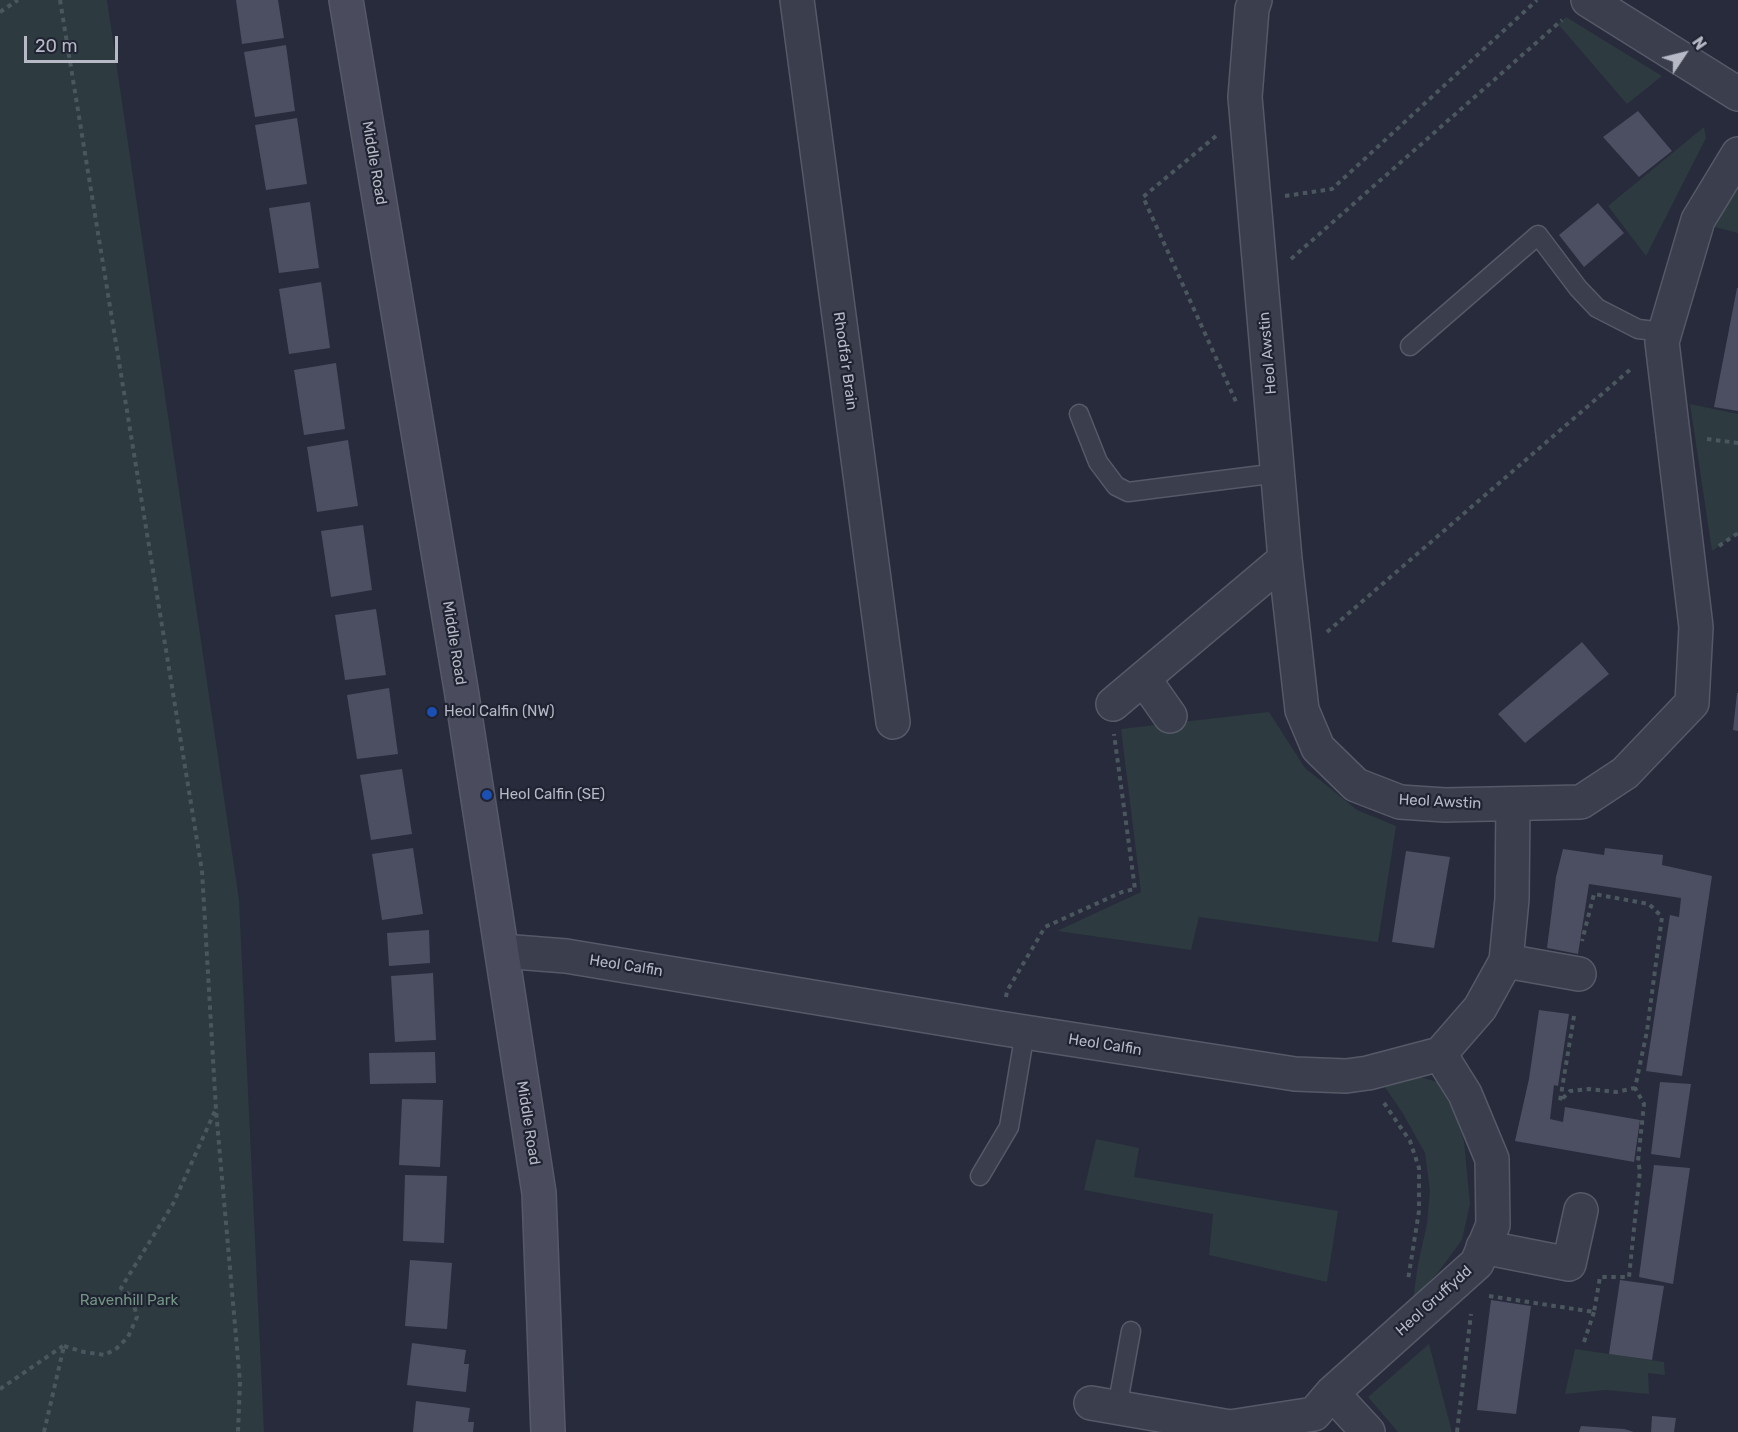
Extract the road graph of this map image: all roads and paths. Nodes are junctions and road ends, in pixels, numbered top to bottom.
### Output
1 (18, 0) edge
2 (60, 0) edge
3 (346, 0) edge
4 (797, 0) edge
5 (1255, 0) edge
6 (1537, 0) edge
7 (1577, 8) edge
8 (0, 12) edge
9 (1734, 84) edge
10 (1246, 110) junction
11 (1738, 154) edge
12 (1255, 200) junction
13 (1262, 284) junction
14 (1663, 337) junction
15 (1410, 346) dead end
16 (1079, 414) dead end
17 (1274, 426) junction
18 (1278, 473) junction
19 (1286, 559) junction
20 (1296, 658) junction
21 (1144, 679) junction
22 (1113, 704) joint
23 (1170, 716) dead end
24 (893, 722) dead end
25 (1513, 804) junction
26 (502, 951) junction
27 (1506, 961) junction
28 (1580, 962) joint
29 (1574, 1016) dead end
30 (1012, 1030) junction
31 (1440, 1054) junction
32 (1368, 1073) junction
33 (1635, 1088) junction
34 (216, 1110) junction
35 (980, 1176) dead end
36 (1581, 1210) dead end
37 (1478, 1268) junction
38 (1594, 1312) junction
39 (1417, 1316) junction
40 (1131, 1331) dead end
41 (1584, 1342) dead end
42 (64, 1346) junction
43 (0, 1389) edge
44 (1332, 1393) junction
45 (1104, 1405) joint
46 (1154, 1423) edge
47 (44, 1432) edge
48 (238, 1432) edge
49 (548, 1432) edge
50 (1368, 1432) edge
51 (1457, 1432) edge

1 - 8 path
2 - 34 path
3 - 26 street, Middle Road
4 - 24 street, Rhodfa'r Brain
5 - 10 street, Heol Awstin
6 - 12 path
7 - 9 street
7 - 13 path
10 - 12 street, Heol Awstin
10 - 17 path
11 - 14 street, Heol Awstin
12 - 13 street, Heol Awstin
13 - 17 street, Heol Awstin
14 - 15 lane
14 - 20 path
14 - 25 street, Heol Awstin
16 - 18 lane
17 - 18 street, Heol Awstin
18 - 19 street, Heol Awstin
19 - 20 street, Heol Awstin
19 - 21 street
20 - 25 street, Heol Awstin
21 - 22 street
21 - 23 street
22 - 30 path
25 - 27 street
26 - 30 street, Heol Calfin
26 - 49 street, Middle Road
27 - 28 street
27 - 31 street
28 - 33 path
29 - 33 path
30 - 32 street, Heol Calfin
30 - 35 lane
31 - 32 street, Heol Calfin
31 - 37 street
32 - 39 path
33 - 38 path
34 - 42 path
34 - 48 path
36 - 37 street
37 - 38 path
37 - 39 street, Heol Gruffydd
37 - 51 path
38 - 41 path
39 - 44 street, Heol Gruffydd
40 - 45 lane
42 - 43 path
42 - 47 path
44 - 46 street, Heol Gruffydd
44 - 50 street
45 - 46 street, Heol Gruffydd

